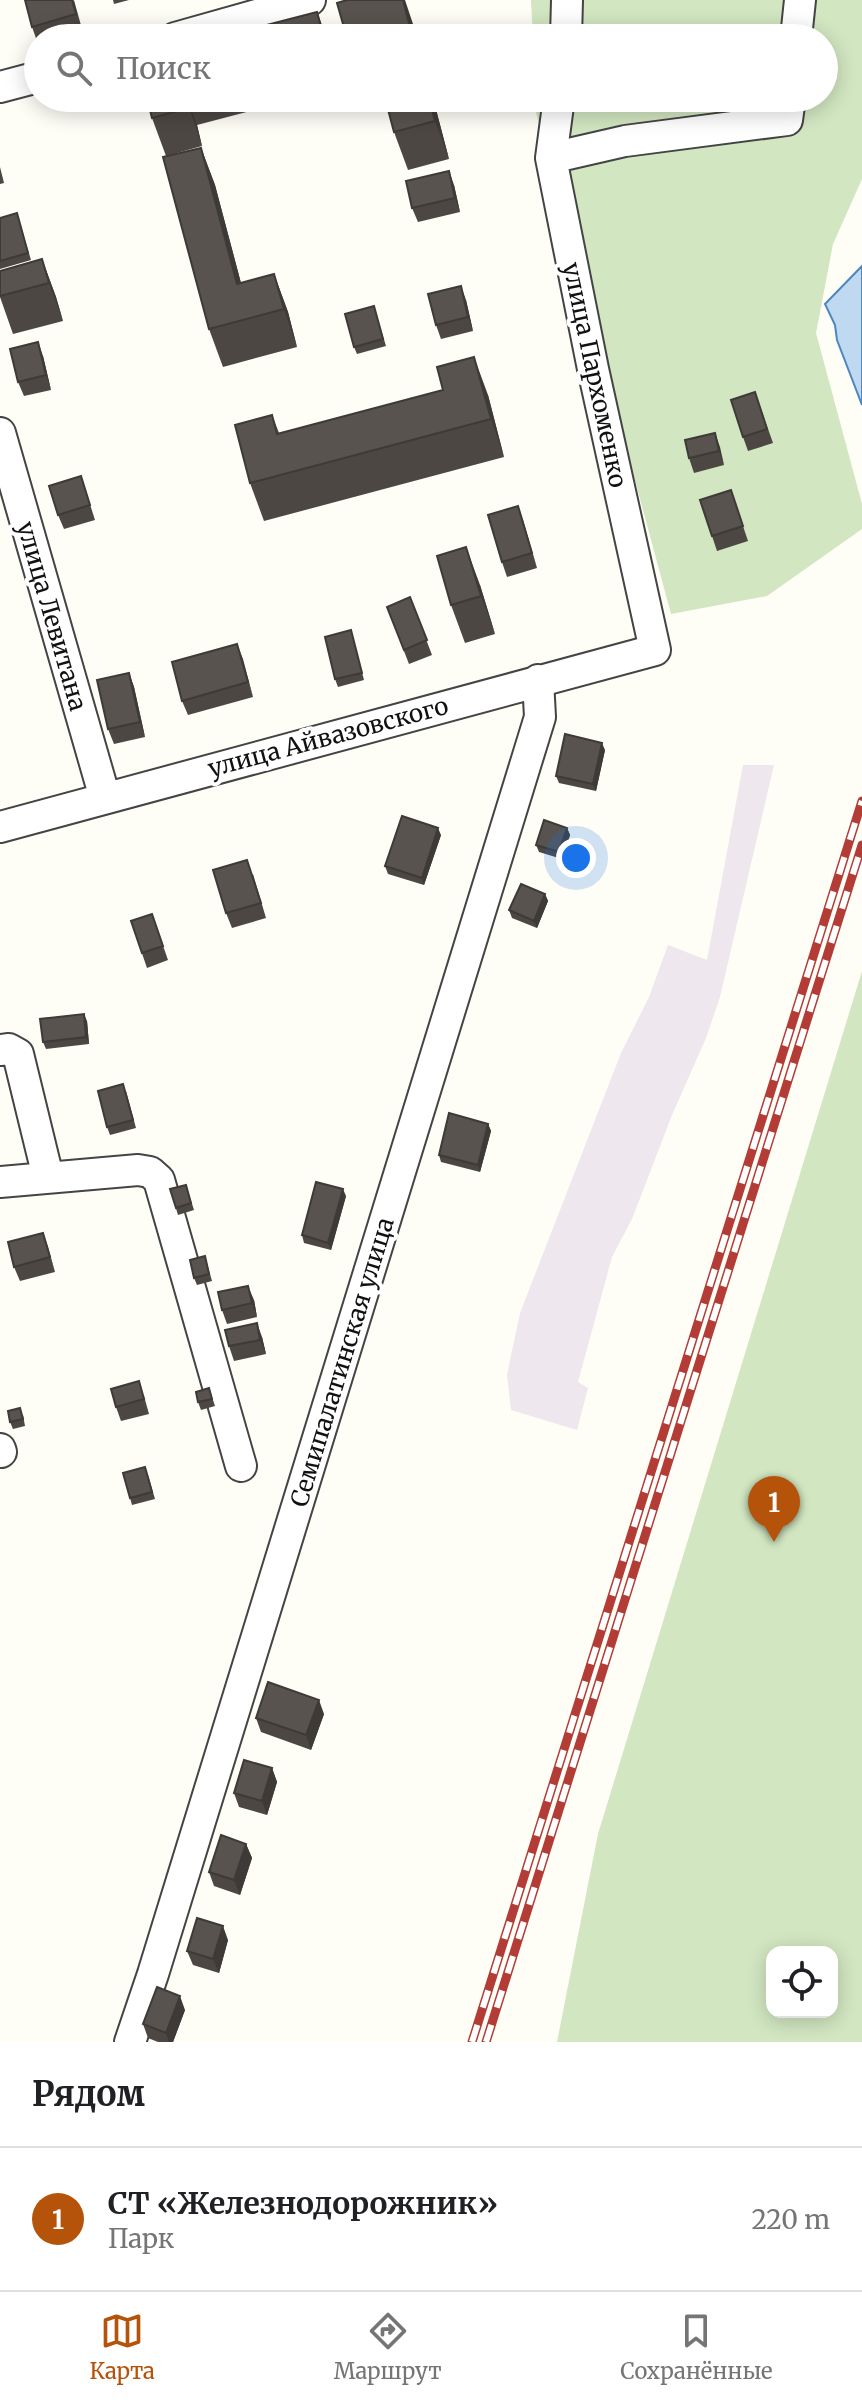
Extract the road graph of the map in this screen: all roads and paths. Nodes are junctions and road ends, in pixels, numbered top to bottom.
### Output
1 (310, 0) edge
2 (567, 0) edge
3 (800, 0) edge
4 (225, 24) edge
5 (566, 24) edge
6 (797, 24) edge
7 (24, 81) edge
8 (0, 87) edge
9 (557, 112) edge
10 (788, 112) edge
11 (551, 158) junction
12 (0, 433) edge
13 (655, 650) joint
14 (538, 680) junction
15 (105, 798) junction
16 (0, 827) edge
17 (0, 1050) edge
18 (48, 1177) junction
19 (0, 1182) edge
20 (241, 1466) dead end
21 (130, 2042) edge

1 - 4 street
2 - 5 street
3 - 6 street
7 - 8 street
9 - 11 street, улица Пархоменко
10 - 11 street
11 - 13 street, улица Пархоменко
12 - 15 street, улица Левитана
13 - 14 street, улица Айвазовского
14 - 15 street, улица Айвазовского
14 - 21 street, Семипалатинская улица
15 - 16 street, улица Айвазовского
17 - 18 street
18 - 19 street
18 - 20 street

